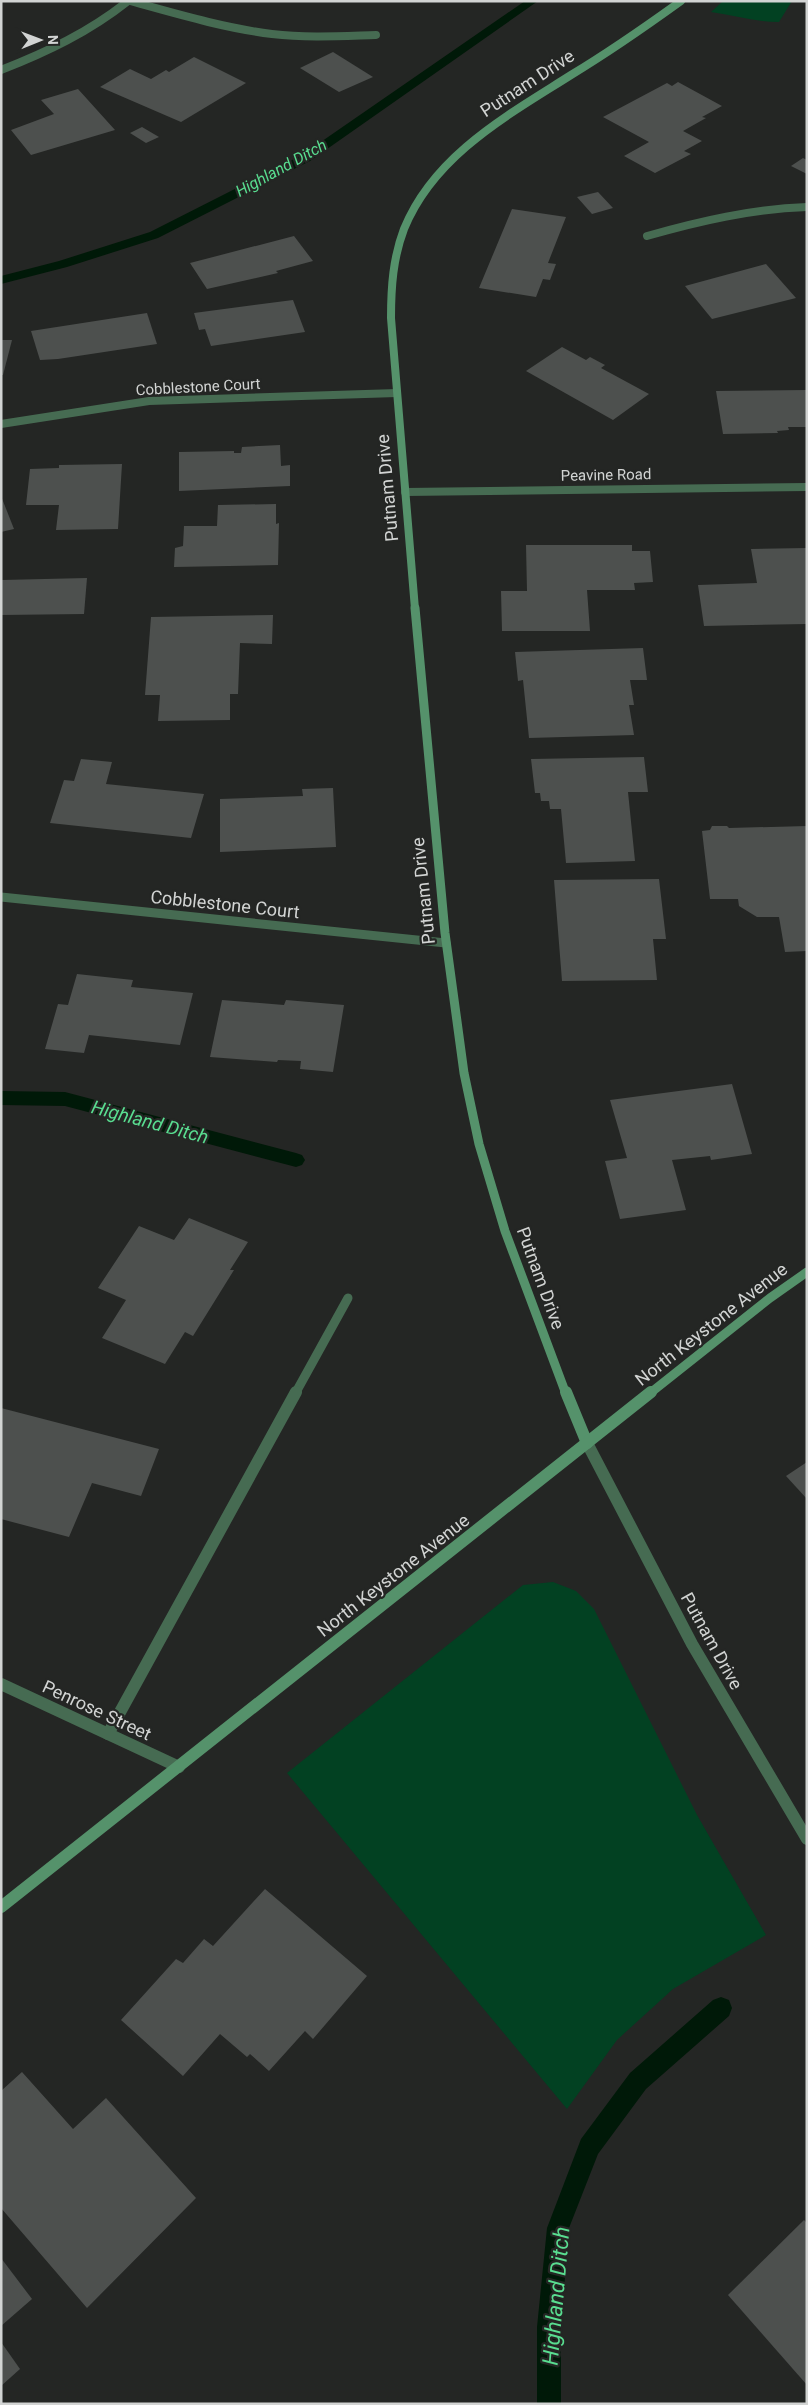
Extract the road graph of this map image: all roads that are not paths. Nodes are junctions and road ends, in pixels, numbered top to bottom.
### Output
1 (129, 1) edge
2 (681, 1) edge
3 (376, 35) dead end
4 (1, 70) edge
5 (807, 207) edge
6 (647, 236) dead end
7 (397, 393) junction
8 (1, 424) edge
9 (807, 487) edge
10 (405, 492) junction
11 (1, 897) edge
12 (446, 943) junction
13 (807, 1272) edge
14 (348, 1298) dead end
15 (587, 1443) junction
16 (1, 1684) edge
17 (108, 1734) junction
18 (179, 1766) junction
19 (807, 1839) edge
20 (1, 1907) edge

1 - 3 street
1 - 4 street
2 - 7 street, Putnam Drive
5 - 6 street
7 - 8 street, Cobblestone Court
7 - 10 street, Putnam Drive
9 - 10 street, Peavine Road
10 - 12 street, Putnam Drive
11 - 12 street, Cobblestone Court
12 - 15 street, Putnam Drive
13 - 15 street, North Keystone Avenue
14 - 17 street
15 - 18 street, North Keystone Avenue
15 - 19 street, Putnam Drive
16 - 17 street, Penrose Street
17 - 18 street, Penrose Street
18 - 20 street, North Keystone Avenue

